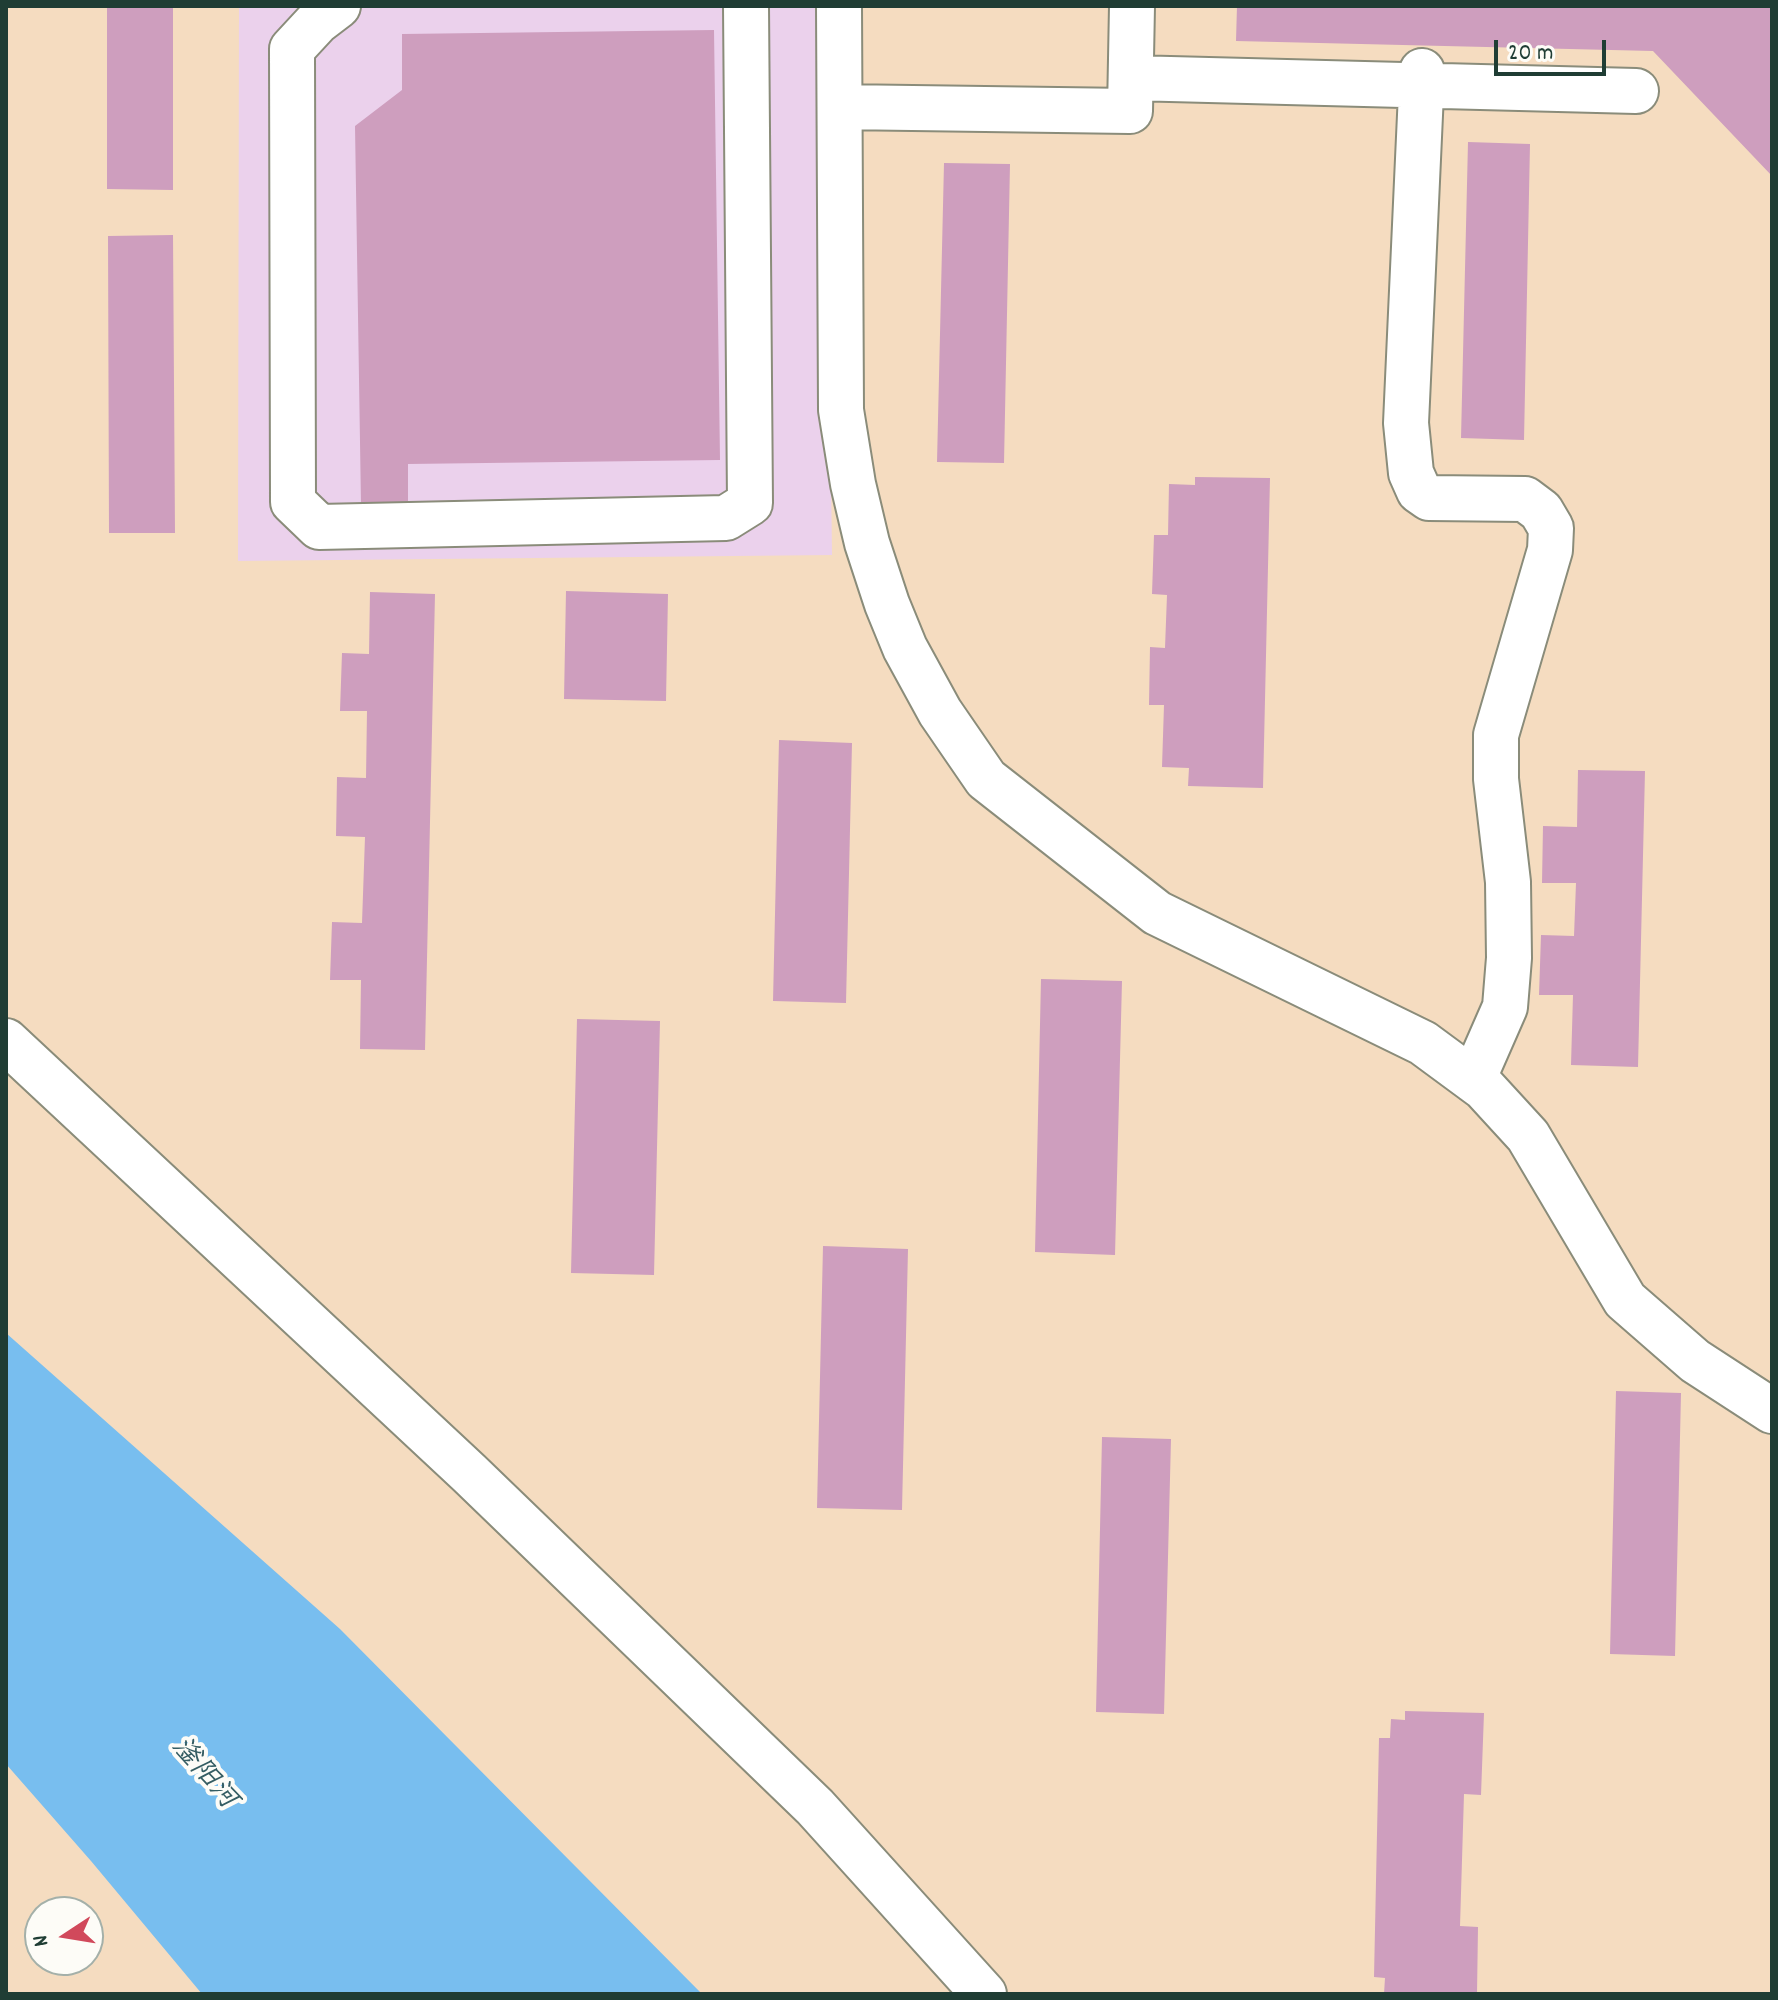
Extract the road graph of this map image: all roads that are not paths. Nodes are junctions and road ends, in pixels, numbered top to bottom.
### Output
1 (746, 6) edge
2 (839, 6) edge
3 (1132, 6) edge
4 (323, 11) edge
5 (1131, 78) junction
6 (1422, 78) junction
7 (1636, 91) dead end
8 (840, 107) junction
9 (6, 1041) edge
10 (1473, 1080) junction
11 (1772, 1411) edge
12 (984, 1994) edge

1 - 4 street
2 - 8 street
3 - 5 street
5 - 6 street
5 - 8 street
6 - 7 street
6 - 10 street
8 - 10 street
9 - 12 street
10 - 11 street

